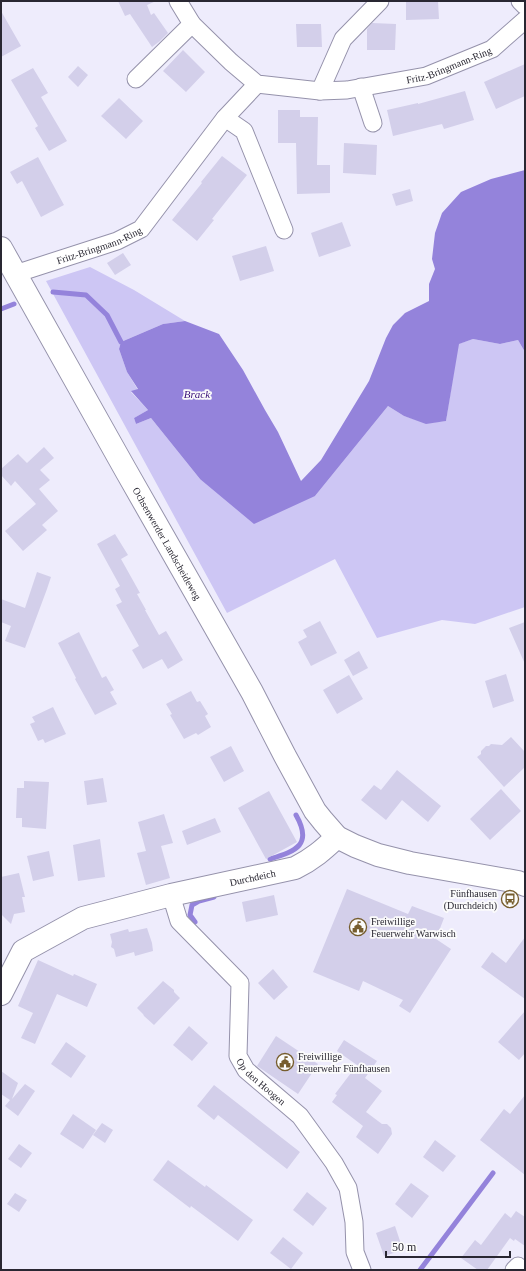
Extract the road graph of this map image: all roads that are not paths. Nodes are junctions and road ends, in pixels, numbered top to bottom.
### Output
1 (178, 1) edge
2 (380, 1) edge
3 (520, 1) edge
4 (525, 6) edge
5 (525, 20) edge
6 (192, 24) junction
7 (136, 79) dead end
8 (257, 84) junction
9 (361, 87) junction
10 (320, 91) junction
11 (225, 118) junction
12 (373, 123) dead end
13 (284, 230) dead end
14 (1, 248) edge
15 (15, 274) junction
16 (337, 837) junction
17 (525, 885) edge
18 (171, 895) junction
19 (1, 994) edge
20 (362, 1270) edge

1 - 6 street
2 - 10 street
3 - 4 street
5 - 9 street, Fritz-Bringmann-Ring
6 - 7 street
6 - 8 street
8 - 10 street, Fritz-Bringmann-Ring
8 - 11 street, Fritz-Bringmann-Ring
9 - 10 street, Fritz-Bringmann-Ring
9 - 12 street
11 - 13 street
11 - 15 street, Fritz-Bringmann-Ring
14 - 15 street, Ochsenwerder Landscheideweg
15 - 16 street, Ochsenwerder Landscheideweg
16 - 17 street
16 - 18 street, Durchdeich
18 - 19 street, Durchdeich
18 - 20 street, Op den Hoogen

